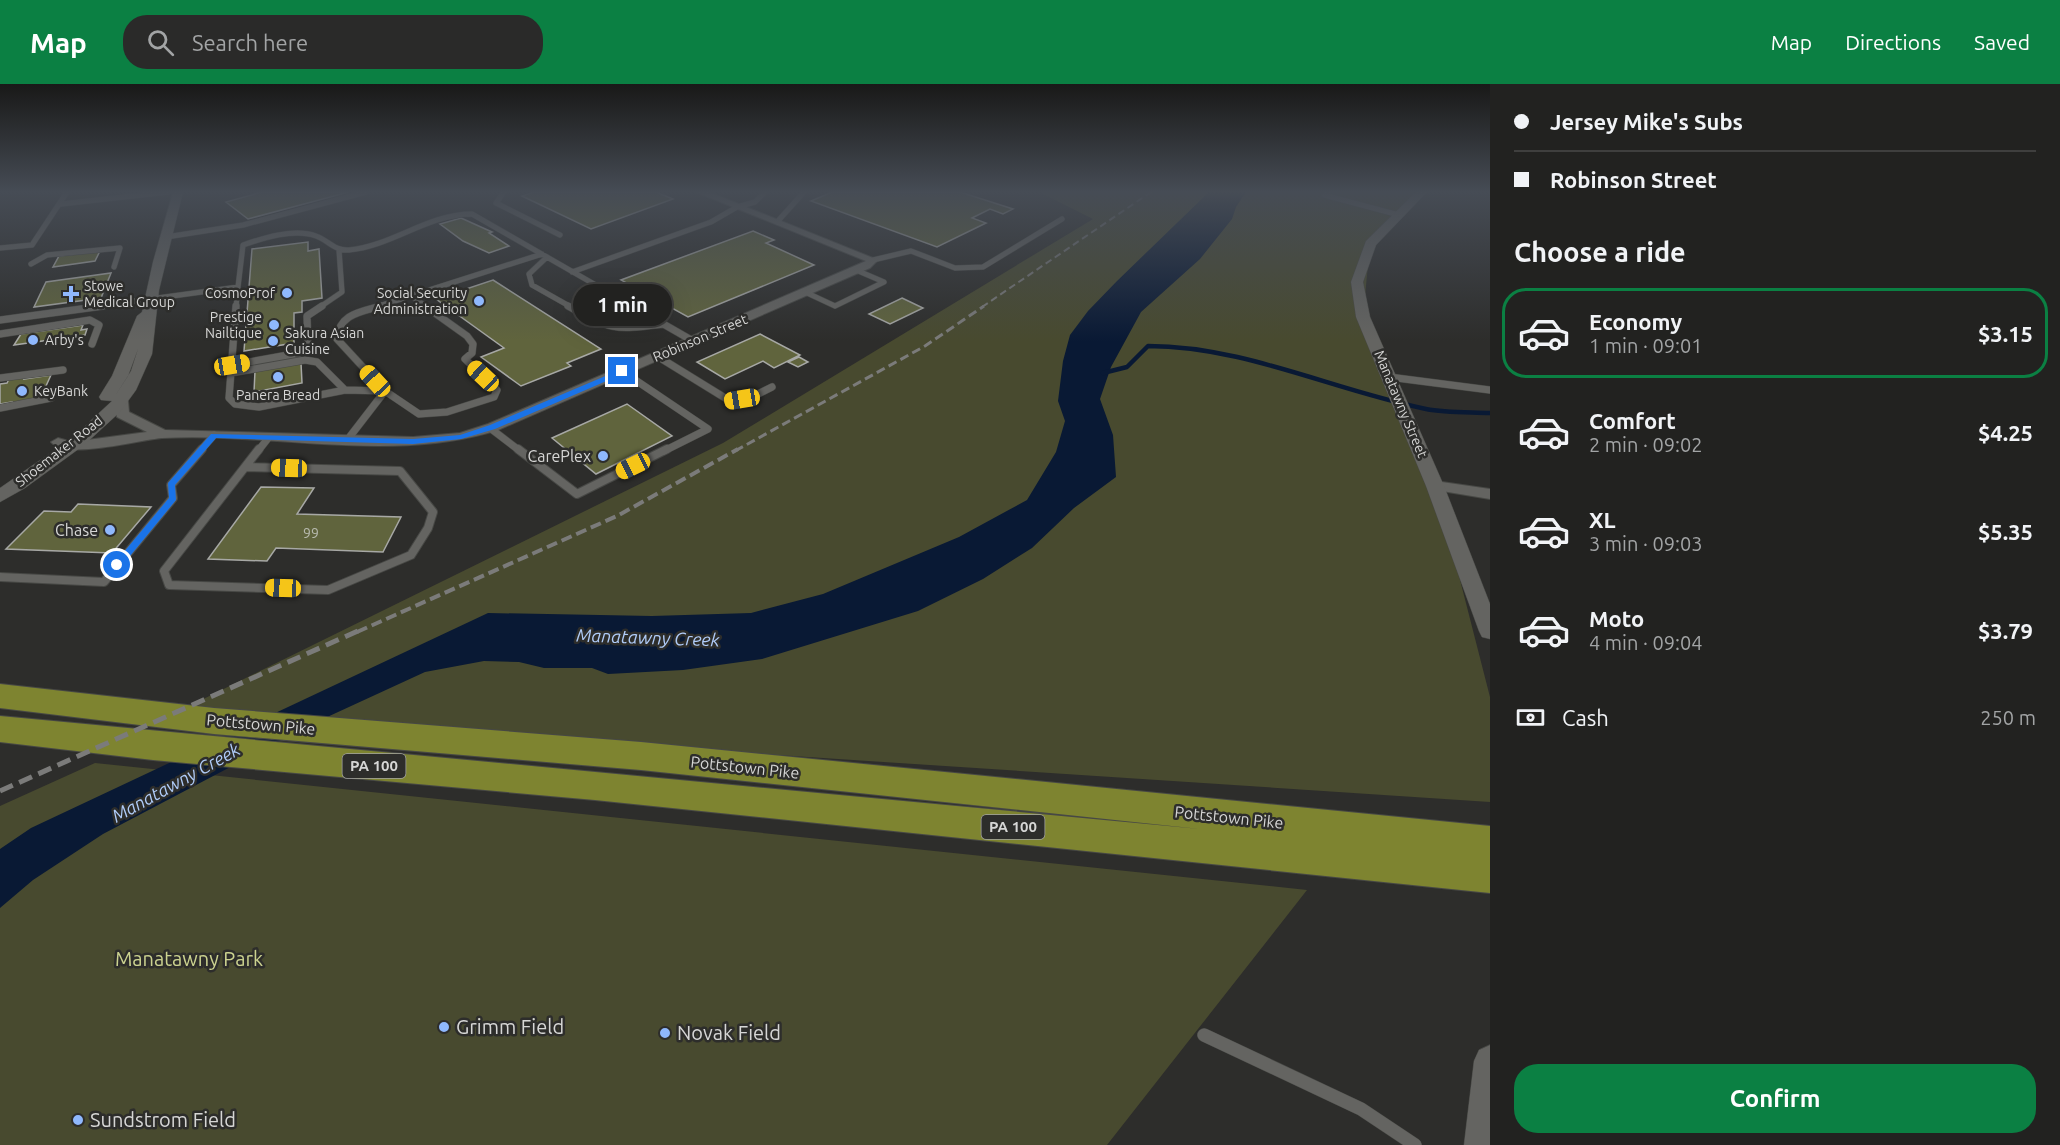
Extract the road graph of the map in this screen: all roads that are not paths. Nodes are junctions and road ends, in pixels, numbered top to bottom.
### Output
1 (34, 242) edge
2 (165, 242) edge
3 (253, 242) edge
4 (325, 242) edge
5 (375, 242) edge
6 (520, 242) edge
7 (657, 242) edge
8 (826, 242) edge
9 (1025, 242) edge
10 (1372, 242) edge
11 (0, 248) edge
12 (339, 250) junction
13 (545, 256) junction
14 (873, 260) junction
15 (31, 264) dead end
16 (114, 267) dead end
17 (856, 270) junction
18 (572, 272) junction
19 (238, 287) junction
20 (805, 292) junction
21 (411, 296) junction
22 (150, 302) junction
23 (0, 320) edge
24 (664, 324) junction
25 (0, 334) edge
26 (693, 340) junction
27 (92, 344) dead end
28 (657, 356) junction
29 (232, 369) junction
30 (63, 370) dead end
31 (622, 371) junction
32 (1389, 377) junction
33 (0, 378) edge
34 (772, 387) dead end
35 (345, 390) junction
36 (1490, 390) edge
37 (385, 391) junction
38 (51, 398) dead end
39 (121, 401) junction
40 (0, 408) edge
41 (490, 428) junction
42 (162, 434) junction
43 (214, 435) junction
44 (269, 437) junction
45 (348, 439) junction
46 (64, 444) junction
47 (244, 467) junction
48 (0, 482) edge
49 (1436, 486) junction
50 (1490, 494) edge
51 (0, 496) edge
52 (0, 578) edge
53 (1490, 631) edge
54 (0, 696) edge
55 (0, 729) edge
56 (1490, 843) edge
57 (1433, 854) junction
58 (1490, 875) edge
59 (1204, 1035) dead end
60 (1490, 1061) edge
61 (1415, 1145) edge
62 (1481, 1145) edge

1 - 11 lane
2 - 22 street, Shoemaker Road
3 - 19 lane
4 - 12 lane
5 - 12 lane
6 - 13 lane
7 - 18 lane
8 - 14 street
9 - 14 lane
10 - 32 street, Manatawny Street
12 - 29 lane
13 - 18 lane
13 - 21 lane
13 - 24 lane
14 - 17 street, Robinson Street
15 - 16 lane
17 - 20 street, Robinson Street
17 - 20 lane
18 - 24 lane
19 - 22 lane
19 - 29 lane
20 - 26 street, Robinson Street
21 - 37 lane
21 - 37 lane
22 - 23 lane
22 - 39 street, Shoemaker Road
22 - 46 street, Shoemaker Road
24 - 26 lane
25 - 27 lane
26 - 28 street, Robinson Street
28 - 31 street, Robinson Street
28 - 34 lane
29 - 35 lane
29 - 35 lane
30 - 33 lane
31 - 41 street, Robinson Street
31 - 41 lane
32 - 36 lane
32 - 49 street, Manatawny Street
35 - 37 lane
37 - 45 lane
38 - 40 lane
39 - 42 street, Robinson Street
39 - 46 street, Shoemaker Road
41 - 45 street, Robinson Street
42 - 43 street, Robinson Street
42 - 46 street, Robinson Street
43 - 44 street, Robinson Street
43 - 52 lane
44 - 45 street, Robinson Street
44 - 47 lane
46 - 48 street, Shoemaker Road
46 - 51 street, Shoemaker Road
47 - 47 lane
49 - 50 street
49 - 53 street, Manatawny Street
54 - 57 highway, Pottstown Pike / PA 100
55 - 57 highway, Pottstown Pike / PA 100
56 - 57 highway, Pottstown Pike / PA 100
57 - 58 highway, Pottstown Pike / PA 100
59 - 61 lane
60 - 62 street

